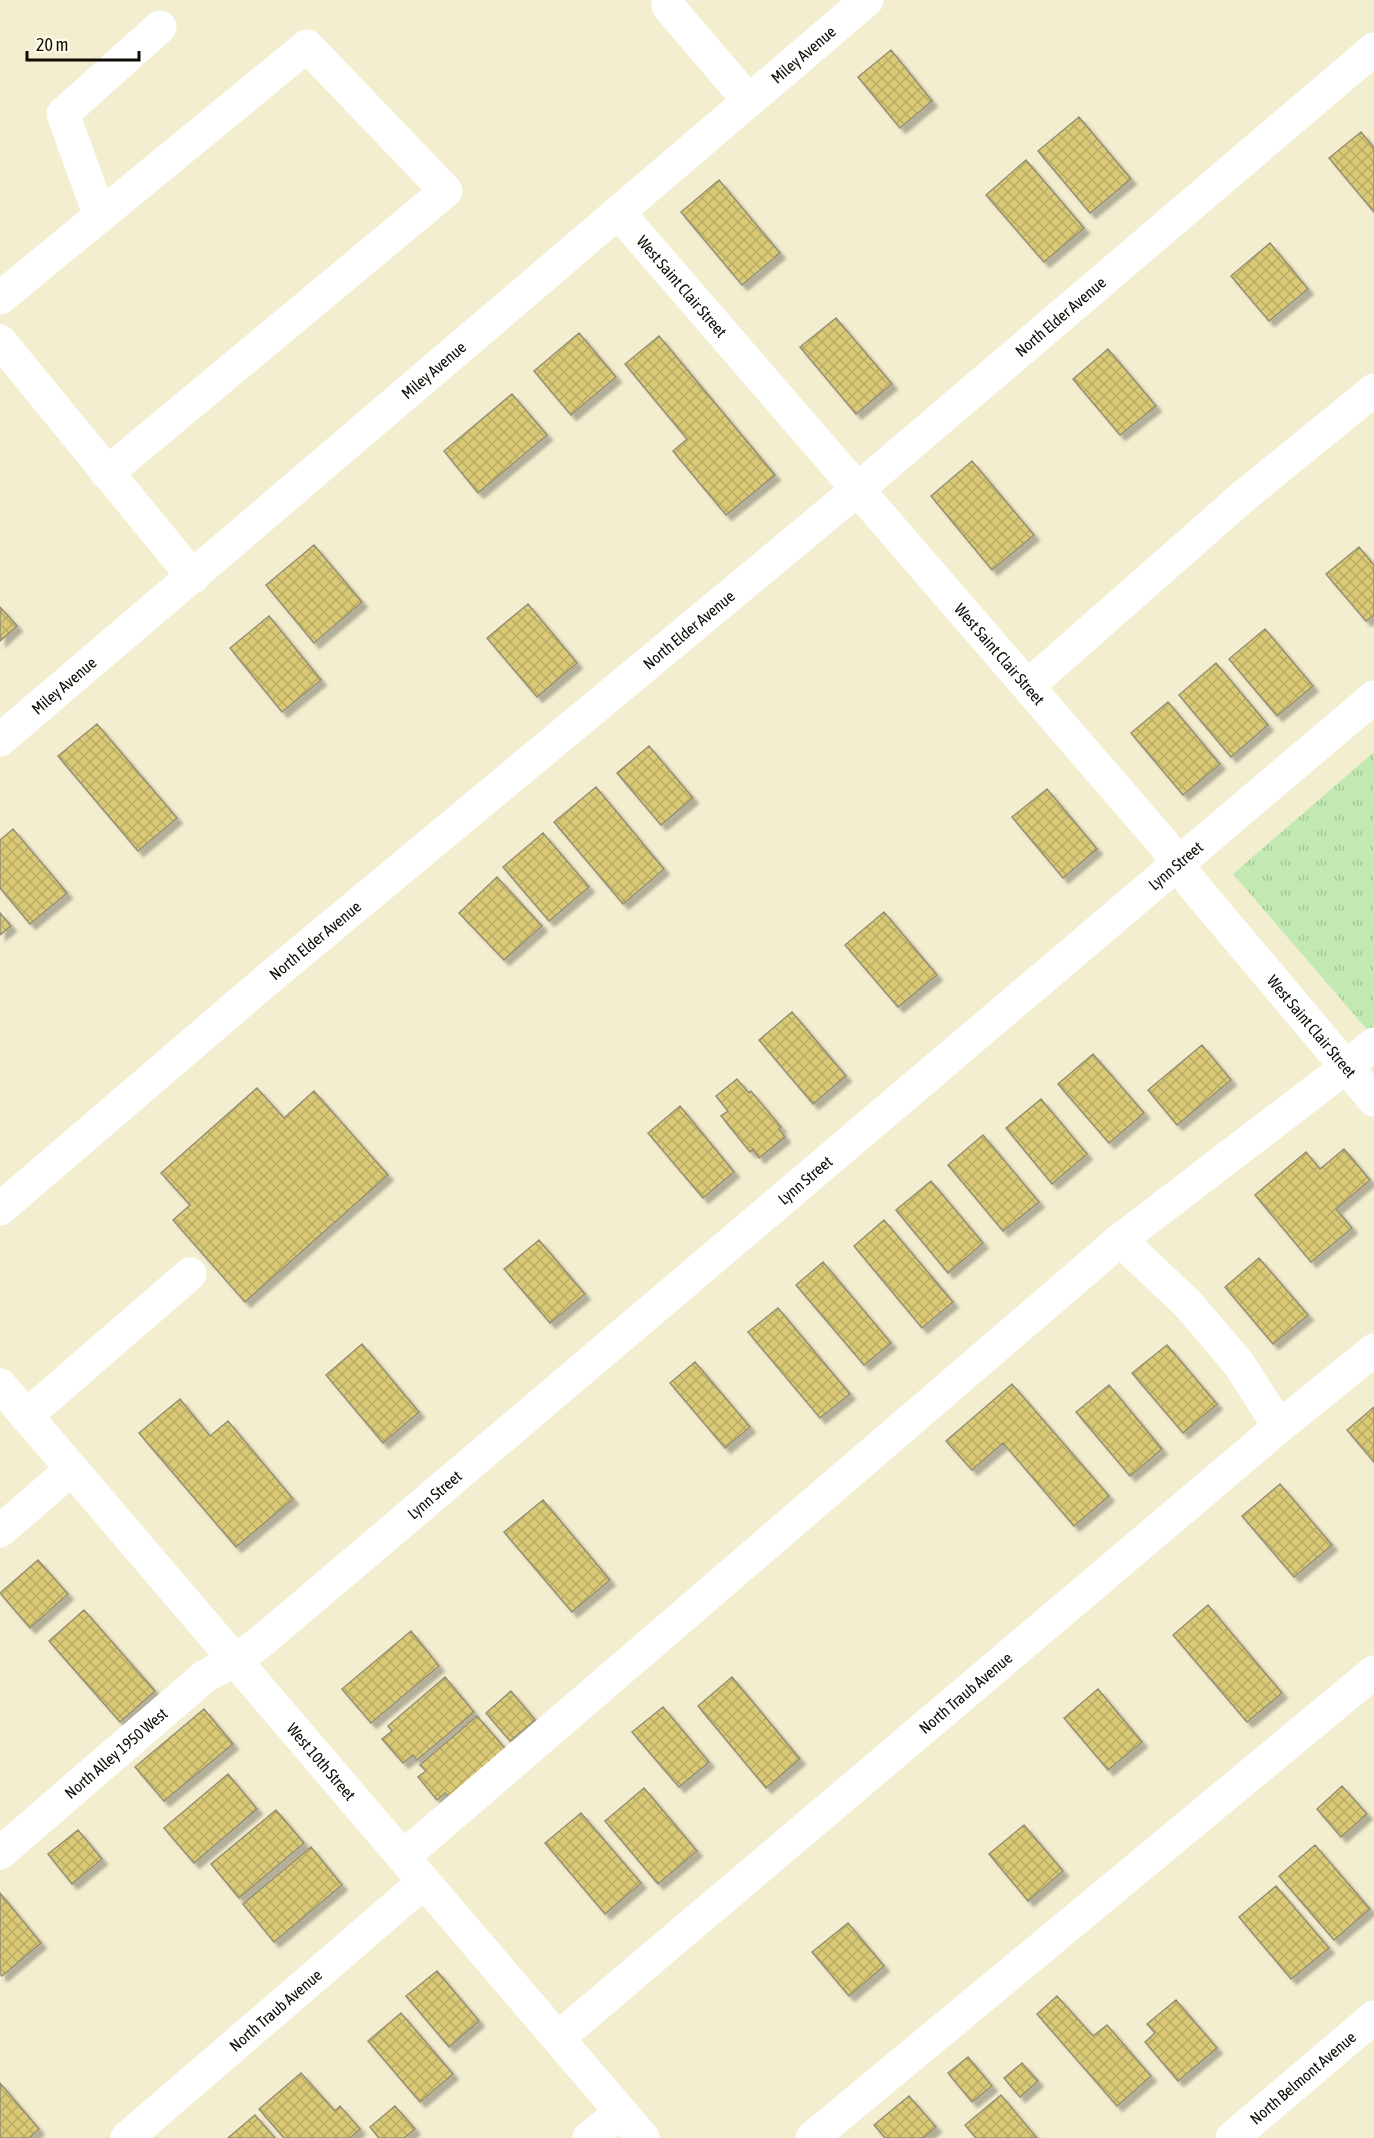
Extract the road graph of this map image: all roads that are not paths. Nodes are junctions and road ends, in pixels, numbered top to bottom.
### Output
1 (668, 0) edge
2 (867, 0) edge
3 (160, 27) dead end
4 (1374, 49) edge
5 (748, 101) junction
6 (618, 212) junction
7 (100, 216) junction
8 (0, 298) edge
9 (0, 341) edge
10 (1374, 390) edge
11 (107, 473) junction
12 (858, 489) junction
13 (192, 577) junction
14 (1028, 686) junction
15 (1374, 697) edge
16 (0, 740) edge
17 (1178, 863) junction
18 (1374, 1044) edge
19 (1346, 1067) junction
20 (1374, 1100) edge
21 (0, 1209) edge
22 (1120, 1240) junction
23 (190, 1274) dead end
24 (1374, 1350) edge
25 (0, 1385) edge
26 (26, 1416) junction
27 (1278, 1427) junction
28 (72, 1469) junction
29 (0, 1532) edge
30 (234, 1658) junction
31 (1374, 1672) edge
32 (0, 1853) edge
33 (403, 1857) junction
34 (424, 1882) junction
35 (1374, 2017) edge
36 (558, 2038) junction
37 (621, 2112) junction
38 (127, 2138) edge
39 (589, 2138) edge
40 (643, 2138) edge
41 (812, 2138) edge
42 (1232, 2138) edge

1 - 5 street
2 - 5 street, Miley Avenue
3 - 7 street
4 - 12 street, North Elder Avenue
5 - 6 street, Miley Avenue
6 - 12 street, West Saint Clair Street
6 - 13 street, Miley Avenue
7 - 8 street
7 - 11 street
9 - 11 street
10 - 14 street
11 - 13 street
12 - 14 street, West Saint Clair Street
12 - 21 street, North Elder Avenue
13 - 16 street, Miley Avenue
14 - 17 street, West Saint Clair Street
15 - 17 street, Lynn Street
17 - 19 street, West Saint Clair Street
17 - 30 street, Lynn Street
18 - 19 street
19 - 20 street, West Saint Clair Street
19 - 22 street
22 - 27 street
22 - 33 street
23 - 26 street
24 - 27 street, North Traub Avenue
25 - 26 street, West 10th Street
26 - 28 street, West 10th Street
27 - 36 street, North Traub Avenue
28 - 29 street
28 - 30 street, West 10th Street
30 - 32 street, North Alley 1950 West
30 - 33 street, West 10th Street
31 - 41 street
33 - 34 street, West 10th Street
34 - 36 street, West 10th Street
34 - 38 street, North Traub Avenue
35 - 42 street, North Belmont Avenue
36 - 37 street, West 10th Street
37 - 39 street
37 - 40 street, West 10th Street

